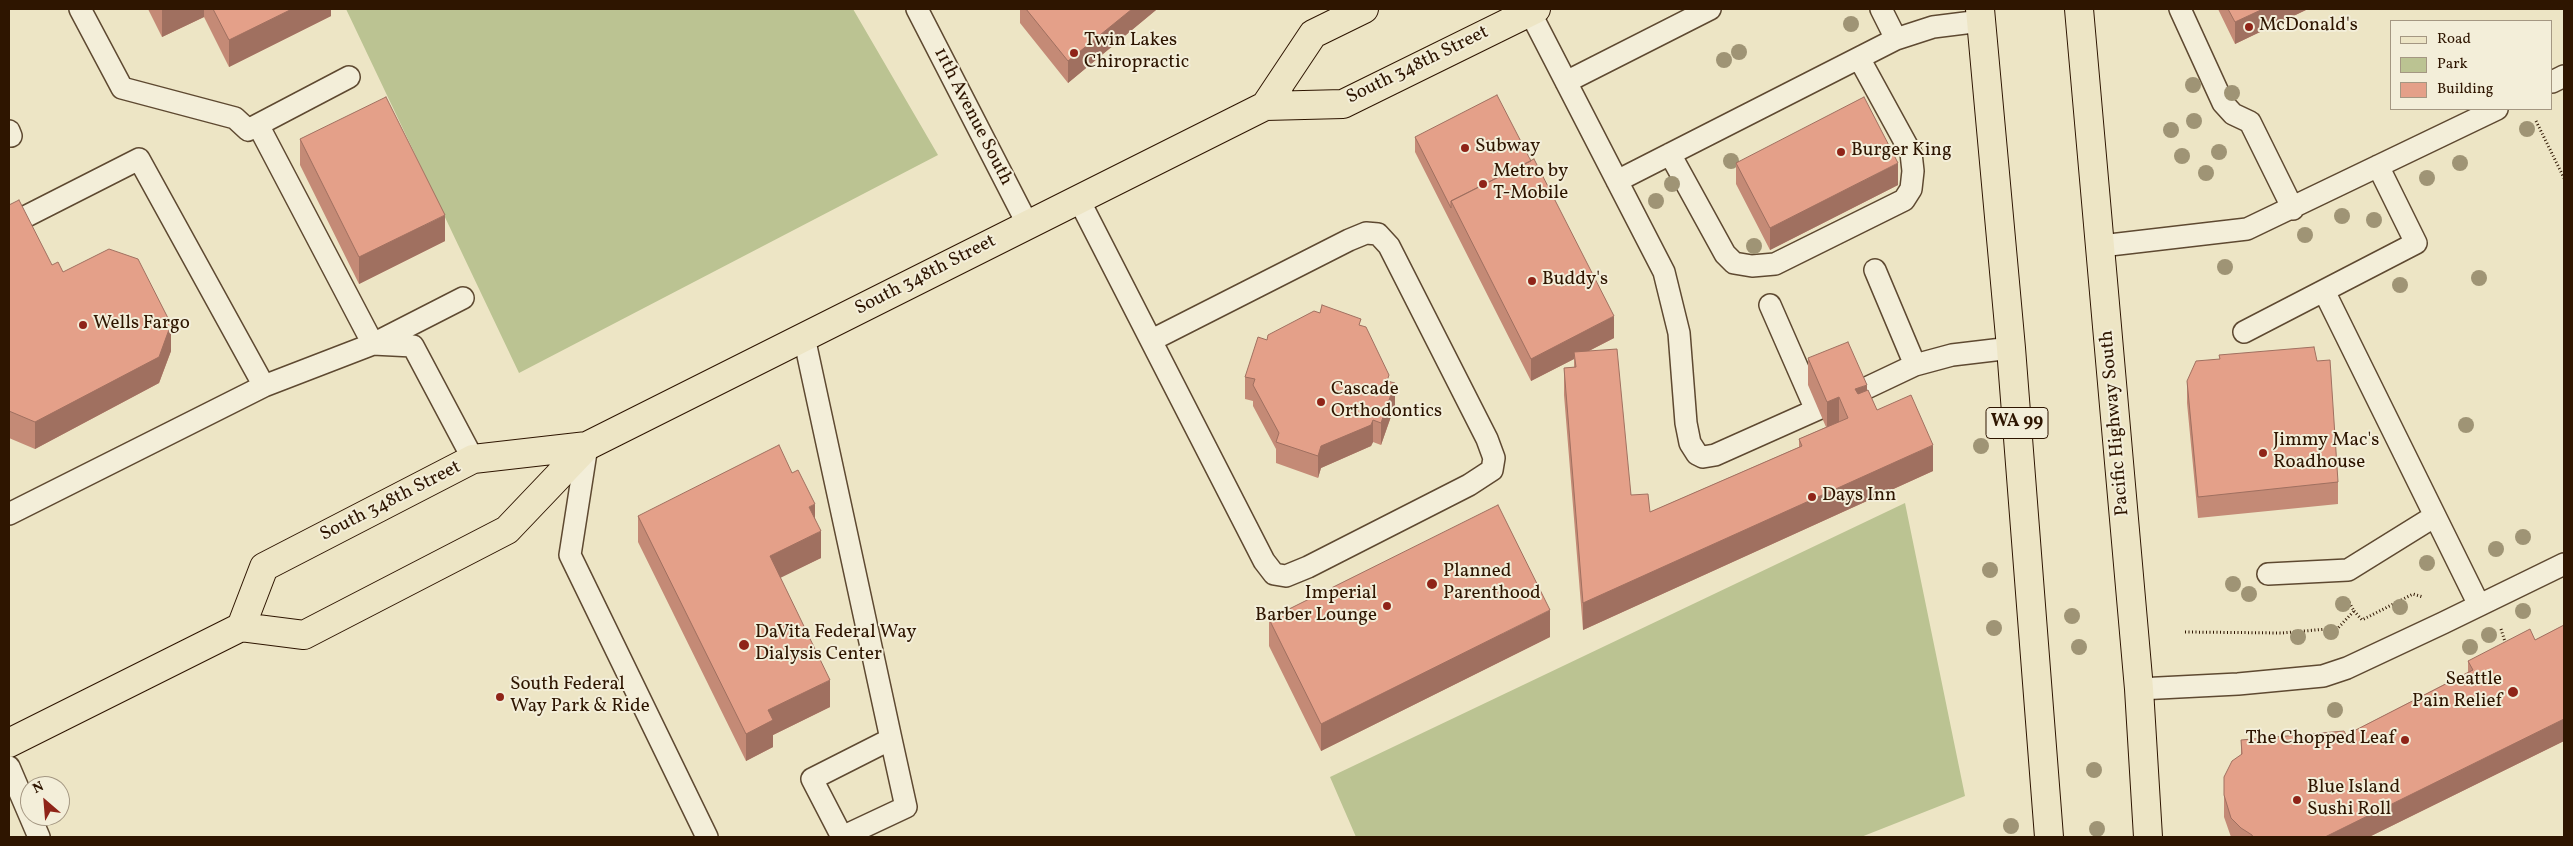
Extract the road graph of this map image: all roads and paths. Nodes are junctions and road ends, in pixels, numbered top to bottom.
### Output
1 (80, 9) edge
2 (917, 9) edge
3 (1364, 9) edge
4 (1710, 9) edge
5 (1881, 9) edge
6 (2079, 9) edge
7 (2180, 9) edge
8 (1533, 10) edge
9 (1981, 15) edge
10 (1896, 38) junction
11 (1859, 58) junction
12 (349, 77) dead end
13 (1566, 82) junction
14 (1265, 106) junction
15 (2495, 110) edge
16 (2536, 122) dead end
17 (258, 124) junction
18 (1670, 154) junction
19 (2378, 166) junction
20 (2564, 178) edge
21 (1617, 181) junction
22 (1078, 200) junction
23 (2293, 209) junction
24 (1028, 224) junction
25 (9, 225) edge
26 (2101, 246) junction
27 (1875, 270) dead end
28 (2324, 291) junction
29 (463, 298) dead end
30 (1770, 306) dead end
31 (2244, 332) dead end
32 (804, 337) junction
33 (1152, 340) junction
34 (373, 344) junction
35 (2011, 348) junction
36 (1915, 365) junction
37 (264, 386) junction
38 (1858, 392) edge
39 (587, 446) junction
40 (473, 460) junction
41 (9, 514) edge
42 (2435, 516) junction
43 (2564, 564) edge
44 (2268, 574) dead end
45 (2347, 597) dead end
46 (2479, 605) junction
47 (241, 626) junction
48 (2185, 632) dead end
49 (2139, 688) junction
50 (892, 740) junction
51 (9, 743) edge
52 (9, 767) edge
53 (40, 837) edge
54 (707, 837) edge
55 (2049, 837) edge
56 (2148, 837) edge

1 - 17 lane
2 - 24 lane, 11th Avenue South
3 - 14 main road, South 348th Street
4 - 13 lane
5 - 10 lane
6 - 26 main road, Pacific Highway South
7 - 23 lane
8 - 13 lane
8 - 14 main road, South 348th Street
9 - 10 lane
9 - 35 main road, WA 99
10 - 11 lane
11 - 18 lane
11 - 18 lane
12 - 17 lane
13 - 21 lane
14 - 22 main road, South 348th Street
15 - 19 lane
16 - 20 path
17 - 34 lane
18 - 21 lane
19 - 23 lane
19 - 28 lane
21 - 30 lane
22 - 24 main road, South 348th Street
22 - 33 lane
23 - 26 lane
24 - 32 main road, South 348th Street
25 - 37 lane
26 - 49 main road, Pacific Highway South
27 - 36 lane
28 - 31 lane
28 - 42 lane
29 - 34 lane
32 - 39 main road, South 348th Street
32 - 50 lane
33 - 33 lane
34 - 37 lane
34 - 40 lane
35 - 36 lane
35 - 55 main road, WA 99
36 - 38 lane
37 - 41 lane
39 - 40 main road, South 348th Street
39 - 47 main road, South 348th Street
39 - 54 lane
40 - 47 main road, South 348th Street
42 - 44 lane
42 - 46 lane
43 - 46 lane
45 - 48 path
46 - 49 lane
47 - 51 main road
49 - 56 main road, Pacific Highway South
50 - 50 lane
52 - 53 lane

